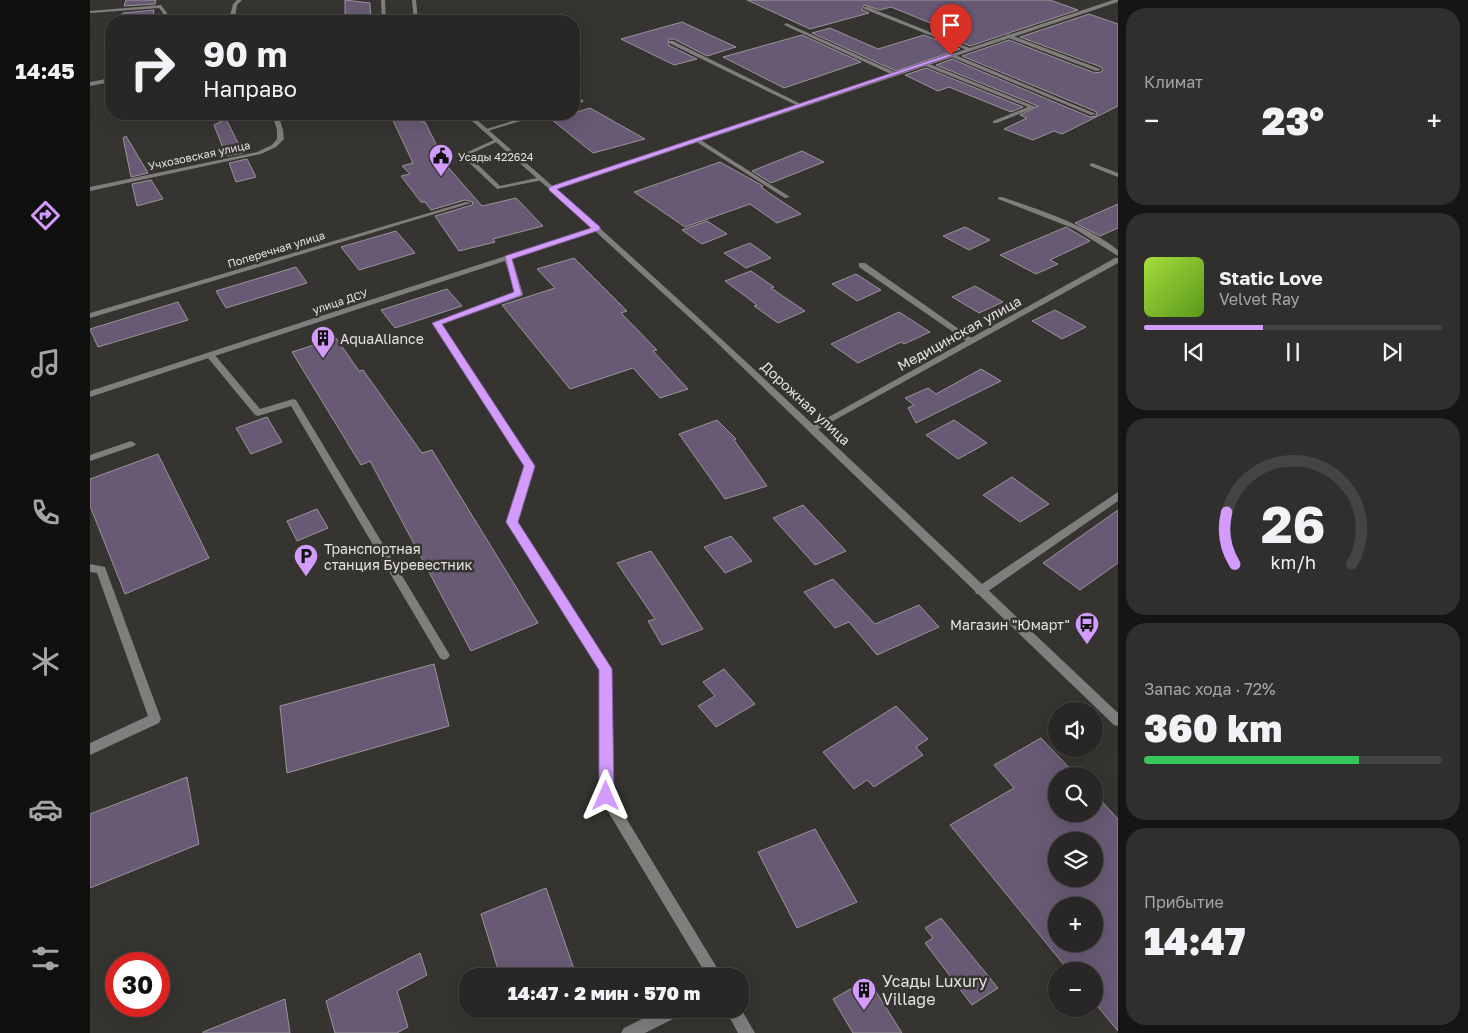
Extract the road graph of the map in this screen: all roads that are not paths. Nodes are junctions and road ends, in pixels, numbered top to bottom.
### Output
1 (240, 0) edge
2 (382, 0) edge
3 (414, 0) edge
4 (1118, 0) edge
5 (866, 8) dead end
6 (90, 12) edge
7 (165, 15) edge
8 (232, 15) edge
9 (383, 15) edge
10 (415, 15) edge
11 (786, 24) dead end
12 (1008, 36) junction
13 (671, 42) dead end
14 (969, 49) junction
15 (951, 55) junction
16 (925, 64) junction
17 (1098, 70) dead end
18 (895, 74) junction
19 (105, 81) edge
20 (90, 84) edge
21 (800, 105) junction
22 (1093, 114) dead end
23 (277, 120) edge
24 (474, 120) edge
25 (520, 120) edge
26 (995, 122) dead end
27 (486, 130) junction
28 (498, 140) junction
29 (697, 140) junction
30 (1092, 165) dead end
31 (1118, 175) edge
32 (541, 179) junction
33 (90, 189) edge
34 (552, 189) junction
35 (787, 197) dead end
36 (1000, 198) dead end
37 (468, 202) dead end
38 (597, 228) junction
39 (1118, 254) edge
40 (508, 258) junction
41 (1118, 260) edge
42 (862, 265) dead end
43 (90, 316) edge
44 (972, 341) junction
45 (211, 356) junction
46 (90, 394) edge
47 (812, 429) junction
48 (131, 444) dead end
49 (90, 458) edge
50 (1118, 496) edge
51 (90, 568) edge
52 (980, 591) junction
53 (444, 655) dead end
54 (1118, 721) edge
55 (90, 749) edge
56 (710, 968) edge
57 (660, 1018) edge
58 (738, 1018) edge
59 (629, 1033) edge
60 (746, 1033) edge

1 - 8 street
2 - 9 street
3 - 10 street
4 - 12 street
5 - 14 street
6 - 7 street
11 - 18 street
12 - 14 street
12 - 17 street
13 - 21 street
14 - 15 street
15 - 16 street
15 - 22 street
16 - 18 street
16 - 26 street
18 - 21 street
19 - 20 street
21 - 29 street
23 - 33 street, Учхозовская улица
24 - 27 street, Дорожная улица
25 - 27 street
27 - 28 street, Дорожная улица
28 - 32 street, Дорожная улица
28 - 32 street
29 - 34 street
29 - 35 street
30 - 31 street
32 - 34 street, Дорожная улица
34 - 38 street, Дорожная улица
36 - 39 street
37 - 43 street, Поперечная улица
38 - 40 street, улица ДСУ
38 - 47 street, Дорожная улица
40 - 45 street, улица ДСУ
40 - 56 street
41 - 44 street, Медицинская улица
42 - 44 street
44 - 47 street, Медицинская улица
45 - 46 street, улица ДСУ
45 - 53 street
47 - 52 street, Дорожная улица
48 - 49 street
50 - 52 street
51 - 55 street
52 - 54 street, Дорожная улица
57 - 59 street
58 - 60 street

